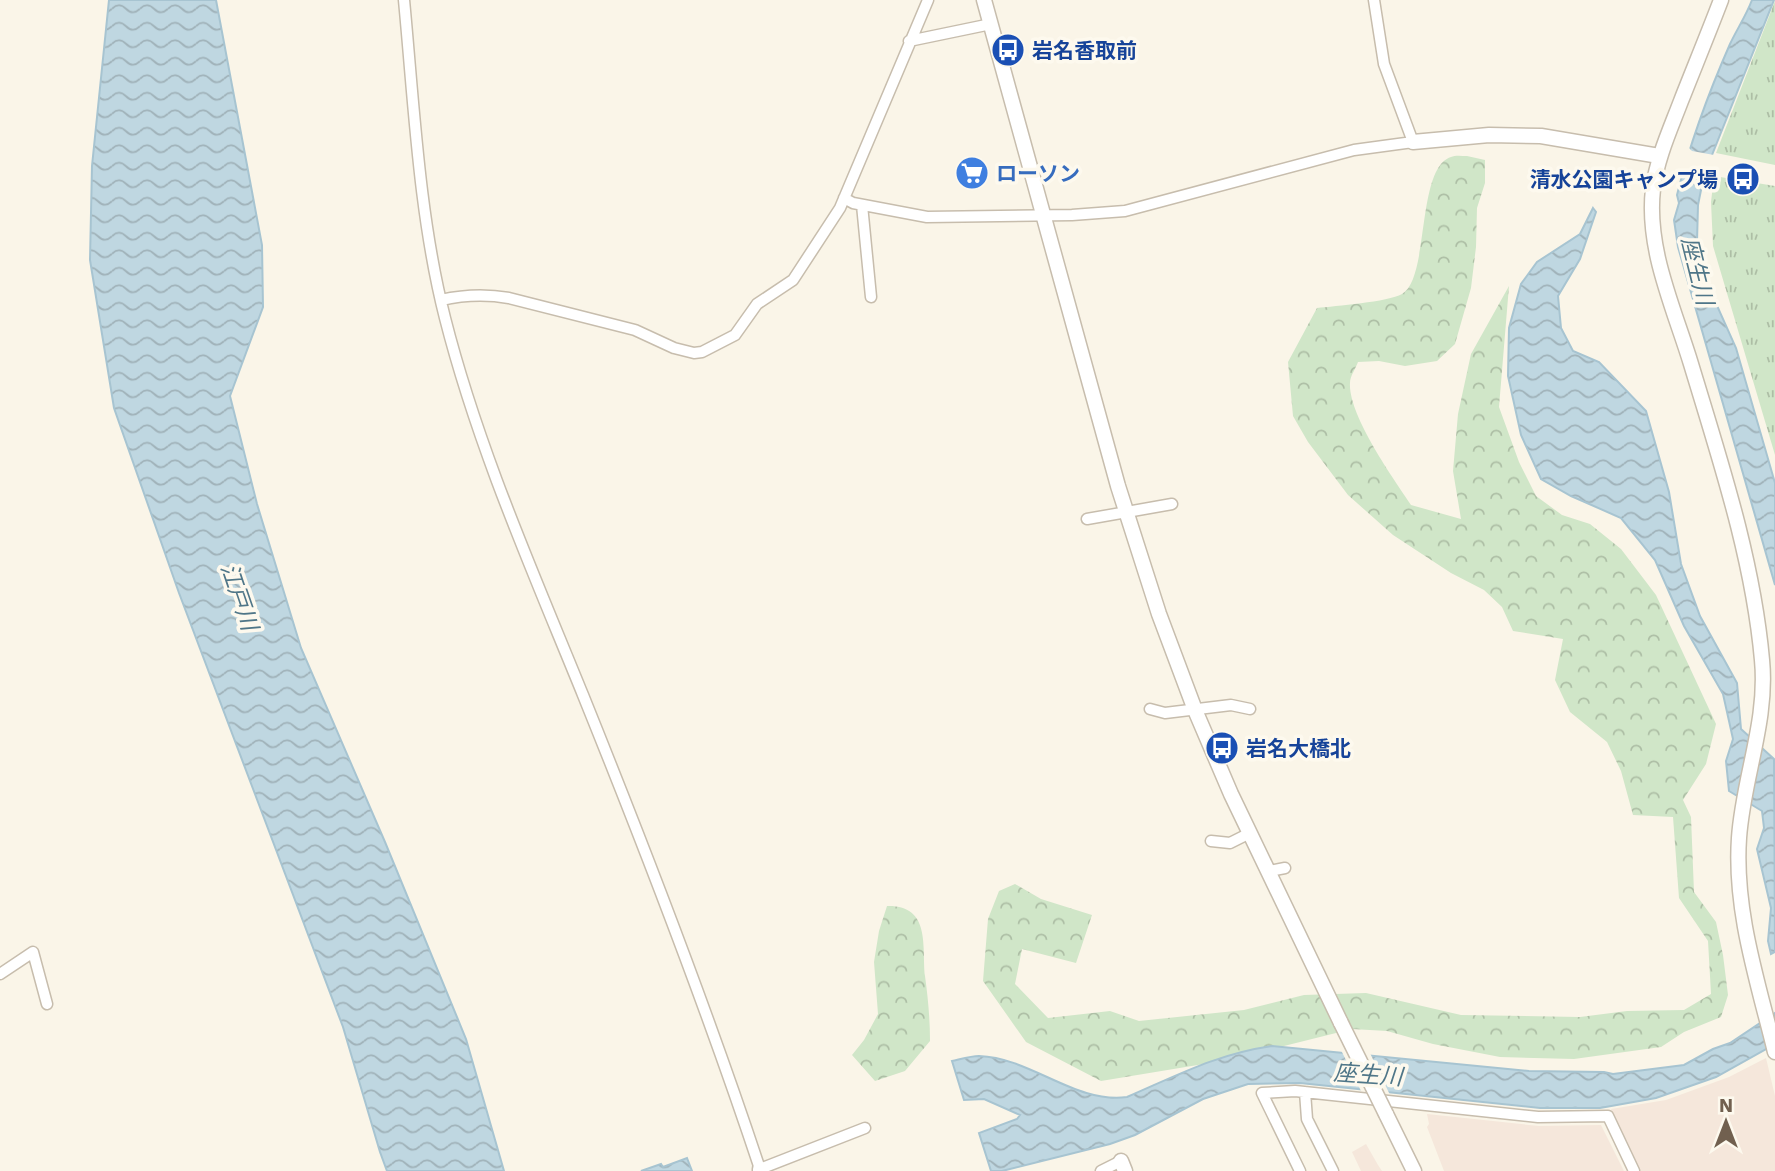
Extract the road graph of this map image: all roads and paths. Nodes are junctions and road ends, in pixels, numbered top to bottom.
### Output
1 (404, 0) edge
2 (928, 0) edge
3 (984, 0) edge
4 (1374, 0) edge
5 (1721, 0) edge
6 (991, 24) junction
7 (909, 41) junction
8 (1413, 142) junction
9 (1659, 156) junction
10 (844, 198) junction
11 (862, 205) junction
12 (1044, 215) junction
13 (872, 297) dead end
14 (441, 300) junction
15 (1172, 504) dead end
16 (1126, 513) junction
17 (1087, 519) dead end
18 (1150, 709) dead end
19 (1250, 709) dead end
20 (1195, 710) junction
21 (1250, 833) junction
22 (1211, 841) dead end
23 (1285, 868) dead end
24 (1269, 871) junction
25 (0, 974) edge
26 (47, 1004) dead end
27 (1775, 1050) edge
28 (1305, 1092) junction
29 (865, 1128) dead end
30 (1123, 1166) edge
31 (760, 1170) edge
32 (1101, 1171) edge
33 (1300, 1171) edge
34 (1332, 1171) edge
35 (1414, 1171) edge
36 (1634, 1171) edge

1 - 14 street
2 - 7 street
3 - 6 street
4 - 8 street
5 - 9 street
6 - 7 street
6 - 12 street
7 - 10 street
8 - 9 street
8 - 12 street
9 - 27 street
10 - 11 street
10 - 14 street
11 - 12 street
11 - 13 street
12 - 16 street
14 - 31 street
15 - 16 street
16 - 17 street
16 - 20 street
18 - 20 street
19 - 20 street
20 - 21 street
21 - 22 street
21 - 24 street
23 - 24 street
24 - 35 street, bridge
25 - 26 street
28 - 33 street
28 - 34 street
28 - 36 street
29 - 31 street
30 - 32 street

